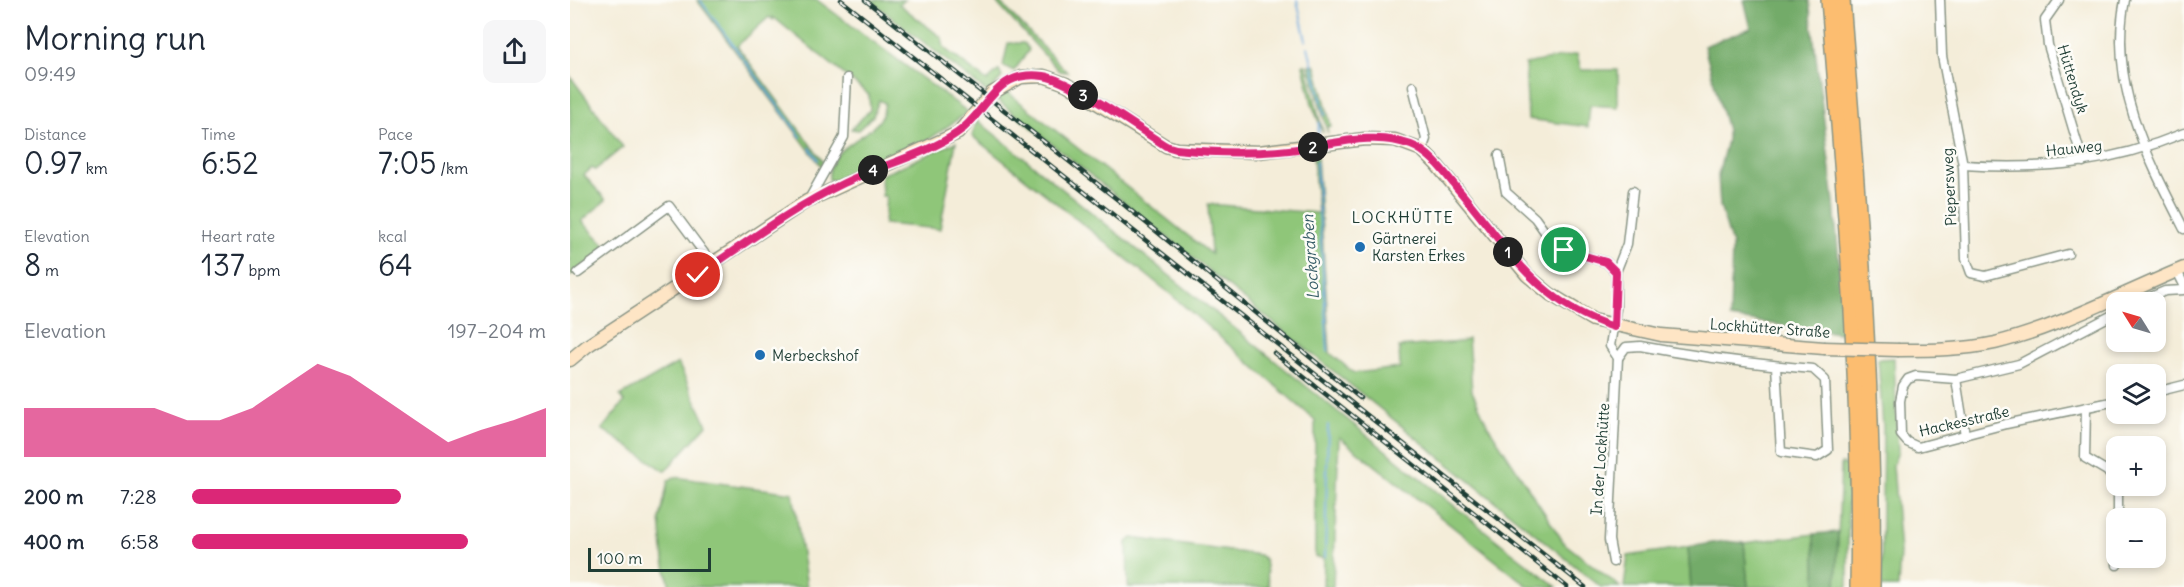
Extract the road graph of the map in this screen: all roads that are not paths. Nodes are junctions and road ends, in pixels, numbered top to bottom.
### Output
1 (1829, 0) edge
2 (1842, 0) edge
3 (1940, 0) edge
4 (2125, 0) edge
5 (2054, 1) edge
6 (847, 78) dead end
7 (1413, 86) dead end
8 (2184, 133) edge
9 (1422, 150) junction
10 (2144, 150) junction
11 (1499, 155) dead end
12 (2083, 162) junction
13 (1963, 165) junction
14 (1633, 191) dead end
15 (807, 201) junction
16 (2184, 229) edge
17 (2068, 254) dead end
18 (713, 265) junction
19 (2180, 270) edge
20 (1616, 272) junction
21 (578, 273) dead end
22 (2184, 285) edge
23 (2184, 290) edge
24 (2163, 292) edge
25 (2106, 319) edge
26 (1614, 327) junction
27 (1618, 358) junction
28 (570, 360) edge
29 (1776, 366) junction
30 (1956, 379) junction
31 (2184, 385) edge
32 (2166, 390) edge
33 (2106, 403) edge
34 (2086, 408) junction
35 (1965, 435) junction
36 (2106, 470) edge
37 (1613, 562) dead end
38 (1858, 587) edge
39 (1872, 587) edge

1 - 38 highway
2 - 39 highway
3 - 13 street, Piepersweg
4 - 10 street
5 - 12 street, Hüttendyk
6 - 15 street
7 - 9 street
8 - 10 street, Hauweg
9 - 15 street, Lockhütter Straße
9 - 26 street, Lockhütter Straße
10 - 12 street, Hauweg
10 - 16 street
11 - 20 street
12 - 13 street, Hauweg
13 - 17 street, Piepersweg
14 - 20 street, In der Lockhütte
15 - 18 street
18 - 21 street
18 - 28 street
19 - 22 street, Lockhütter Straße
19 - 26 street, Lockhütter Straße, bridge
20 - 26 street, In der Lockhütte
23 - 24 street
25 - 30 street
26 - 27 street, In der Lockhütte
27 - 29 street
27 - 37 street, In der Lockhütte
29 - 29 street
30 - 35 street
30 - 35 street, Hackesstraße
31 - 32 street
33 - 34 street, Hackesstraße
34 - 35 street, Hackesstraße
34 - 36 street

